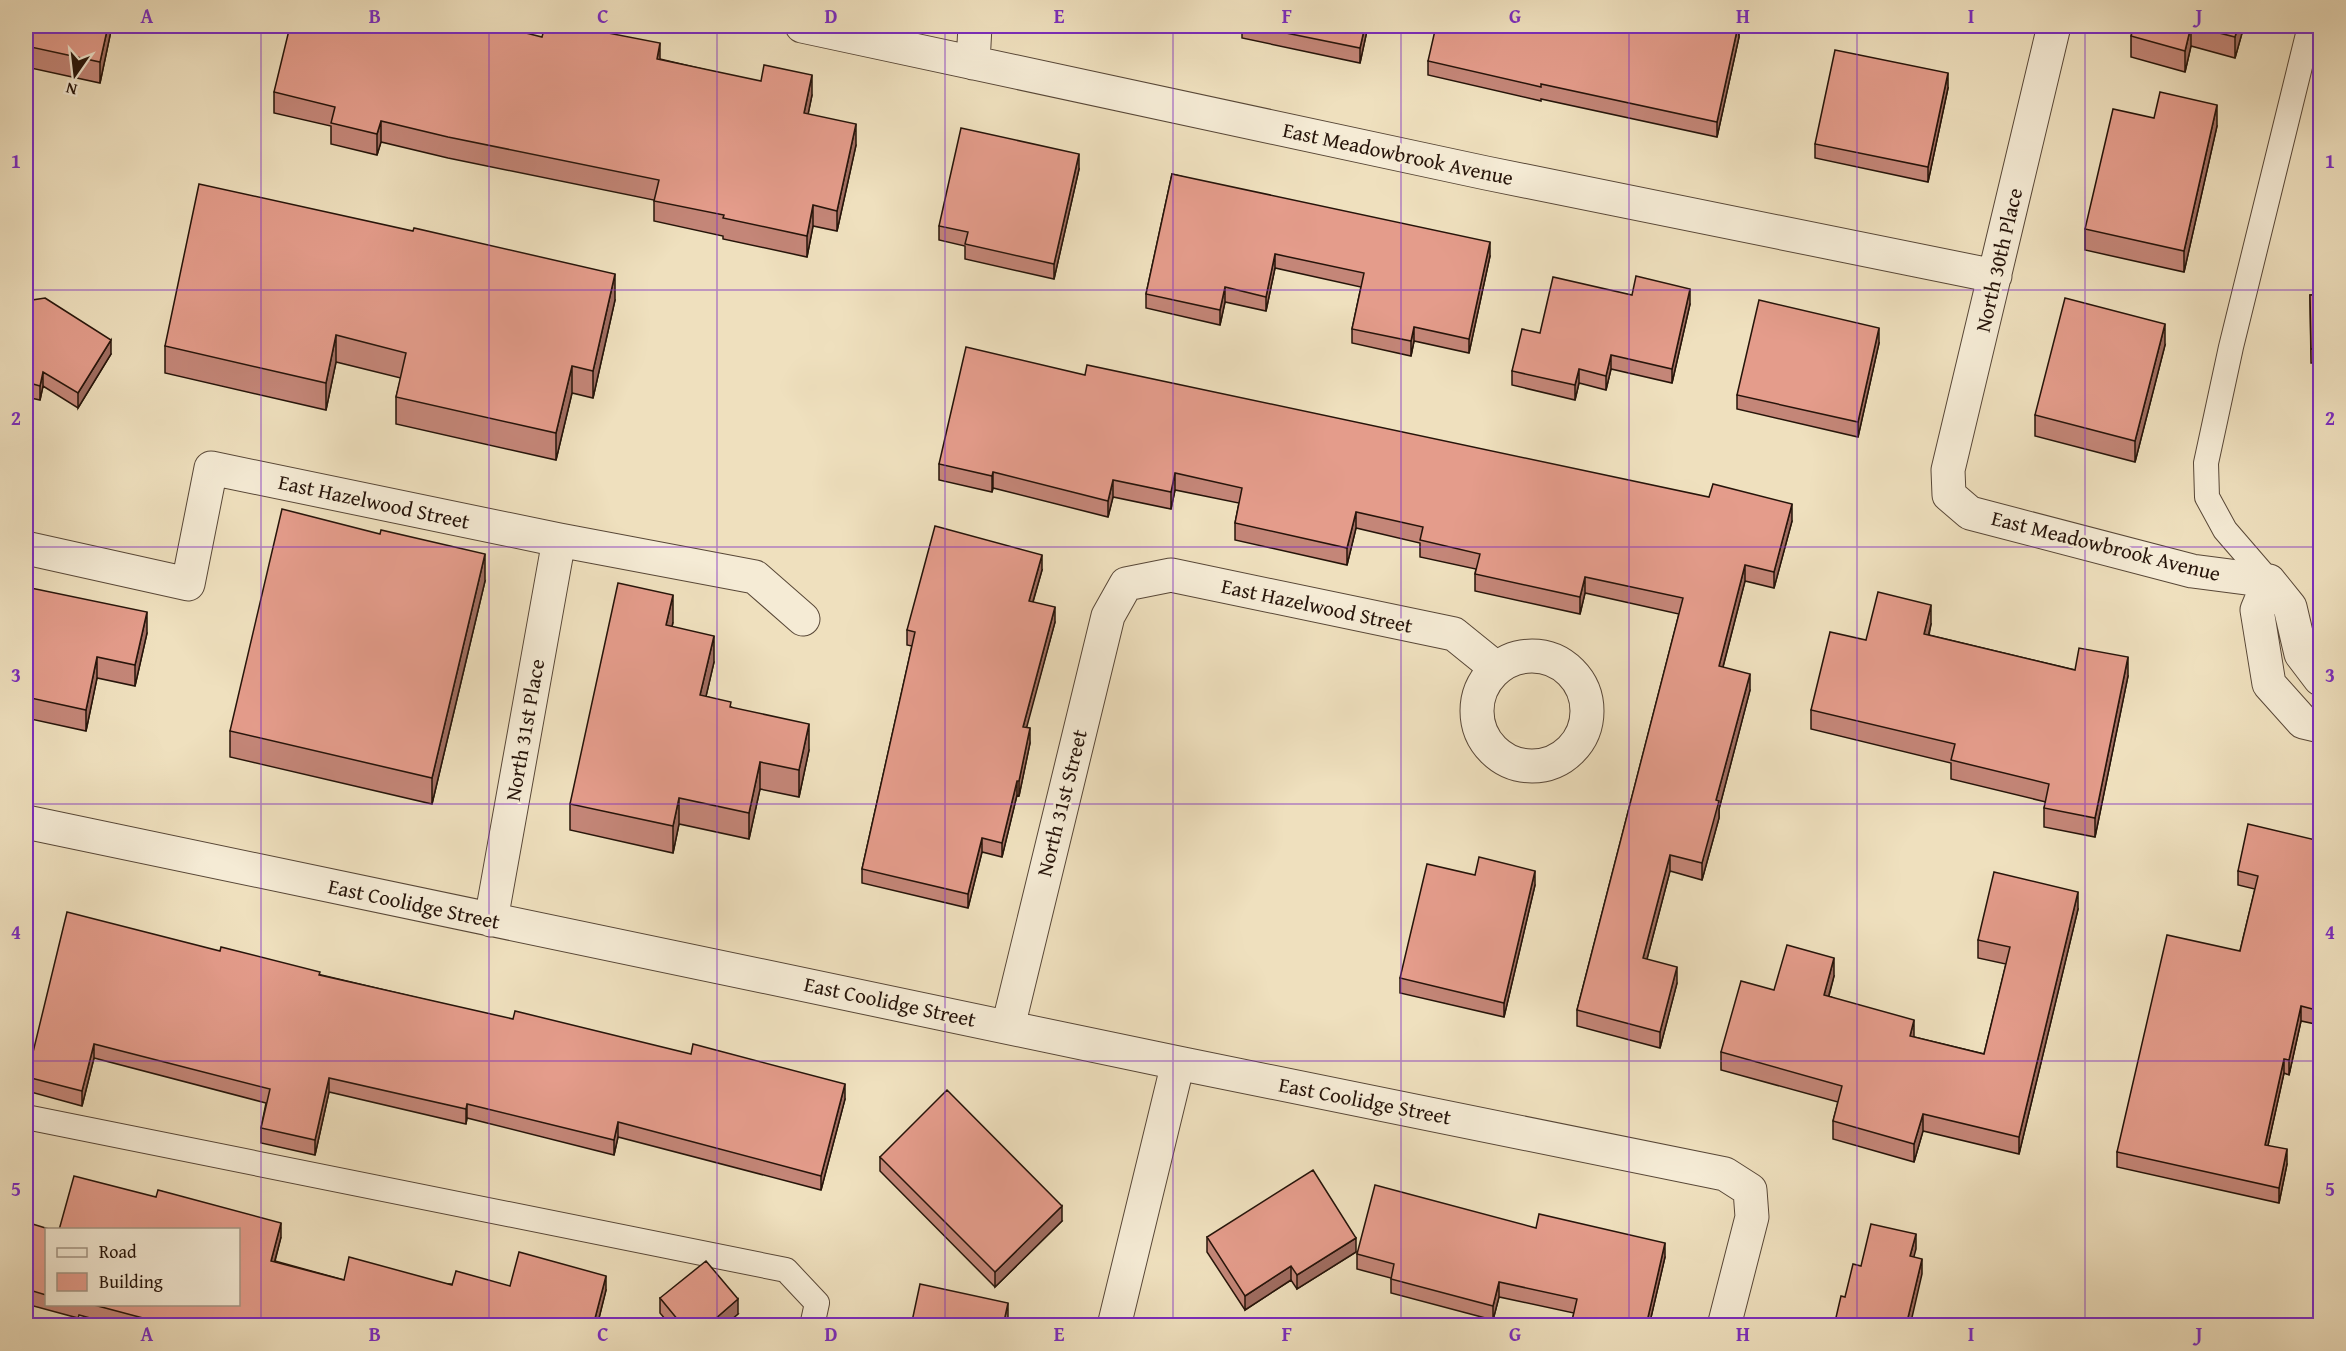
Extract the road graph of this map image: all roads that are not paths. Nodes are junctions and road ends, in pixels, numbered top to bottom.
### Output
1 (802, 26) edge
2 (975, 26) edge
3 (2054, 26) edge
4 (2310, 26) edge
5 (973, 63) junction
6 (1995, 276) junction
7 (1949, 495) joint
8 (559, 540) junction
9 (26, 548) edge
10 (2269, 581) junction
11 (1126, 584) joint
12 (803, 619) dead end
13 (1496, 668) dead end
14 (2320, 679) edge
15 (2320, 726) edge
16 (26, 822) edge
17 (491, 920) junction
18 (1008, 1027) junction
19 (1178, 1063) junction
20 (26, 1117) edge
21 (812, 1326) edge
22 (1113, 1326) edge
23 (1724, 1326) edge

1 - 5 street, East Meadowbrook Avenue
2 - 5 street
3 - 6 street, North 30th Place
4 - 10 lane
5 - 6 street, East Meadowbrook Avenue
6 - 7 street, North 30th Place
7 - 10 street, East Meadowbrook Avenue
8 - 9 street, East Hazelwood Street
8 - 12 street, East Hazelwood Street
8 - 17 street, North 31st Place
10 - 14 street
10 - 15 street
11 - 13 street, East Hazelwood Street
11 - 18 street, North 31st Street
16 - 17 street, East Coolidge Street
17 - 18 street, East Coolidge Street
18 - 19 street, East Coolidge Street
19 - 22 street
19 - 23 street, East Coolidge Street
20 - 21 lane

